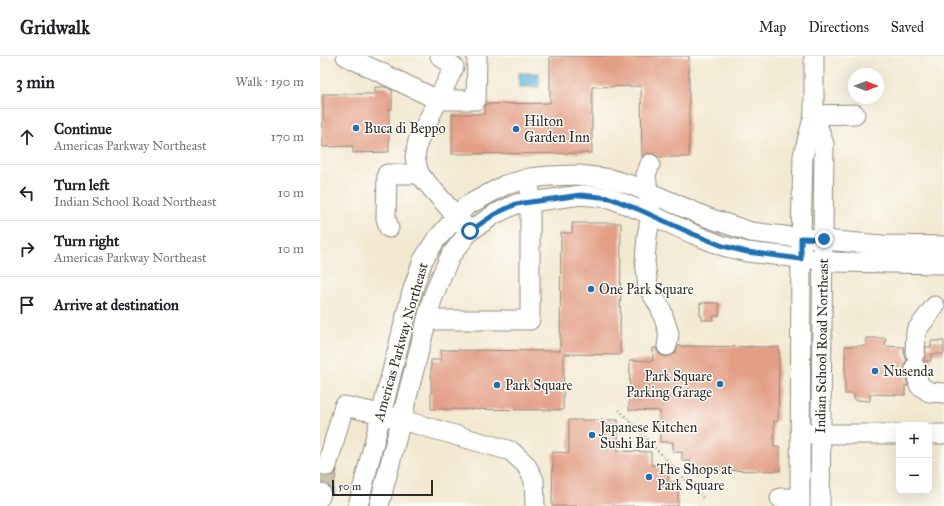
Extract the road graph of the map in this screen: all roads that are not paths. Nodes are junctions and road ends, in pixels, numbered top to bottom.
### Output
1 (346, 56) edge
2 (440, 56) edge
3 (476, 56) edge
4 (814, 56) edge
5 (438, 100) junction
6 (855, 114) dead end
7 (814, 115) junction
8 (650, 164) dead end
9 (419, 174) junction
10 (530, 178) junction
11 (647, 191) junction
12 (530, 201) junction
13 (651, 215) junction
14 (456, 217) junction
15 (389, 228) dead end
16 (470, 231) junction
17 (801, 238) junction
18 (824, 239) junction
19 (944, 246) edge
20 (801, 259) junction
21 (823, 261) junction
22 (944, 264) edge
23 (935, 306) dead end
24 (427, 320) junction
25 (667, 346) dead end
26 (944, 393) edge
27 (381, 414) junction
28 (402, 420) junction
29 (800, 434) junction
30 (821, 434) junction
31 (896, 434) edge
32 (932, 434) edge
33 (944, 434) edge
34 (327, 466) tunnel mouth
35 (780, 498) dead end
36 (535, 502) edge
37 (800, 502) edge
38 (358, 506) edge
39 (379, 506) edge
40 (820, 506) edge

1 - 5 street
2 - 5 street
3 - 5 street
4 - 7 street, Indian School Road Northeast
5 - 9 street
6 - 7 street
7 - 17 street, Indian School Road Northeast
7 - 18 street, Indian School Road Northeast
8 - 11 street
9 - 14 street
9 - 15 street
10 - 11 street, Americas Parkway Northeast
10 - 12 street
10 - 14 street, Americas Parkway Northeast
11 - 13 street
11 - 17 street, Americas Parkway Northeast
12 - 13 street, Americas Parkway Northeast
12 - 16 street, Americas Parkway Northeast
12 - 24 street
13 - 20 street, Americas Parkway Northeast
13 - 25 street
14 - 16 street
14 - 27 street, Americas Parkway Northeast
16 - 24 street, Americas Parkway Northeast
17 - 18 street, Americas Parkway Northeast
17 - 20 street, Indian School Road Northeast
18 - 19 street, Americas Parkway Northeast
18 - 21 street, Indian School Road Northeast
20 - 21 street, Americas Parkway Northeast
20 - 29 street, Indian School Road Northeast
21 - 22 street, Americas Parkway Northeast
21 - 30 street, Indian School Road Northeast
23 - 26 street
24 - 28 street, Americas Parkway Northeast
27 - 28 street
27 - 34 street
27 - 38 street, Americas Parkway Northeast
28 - 36 street
28 - 39 street, Americas Parkway Northeast
29 - 30 street
29 - 37 street, Indian School Road Northeast
30 - 31 street
30 - 40 street, Indian School Road Northeast
32 - 33 street
35 - 37 street

